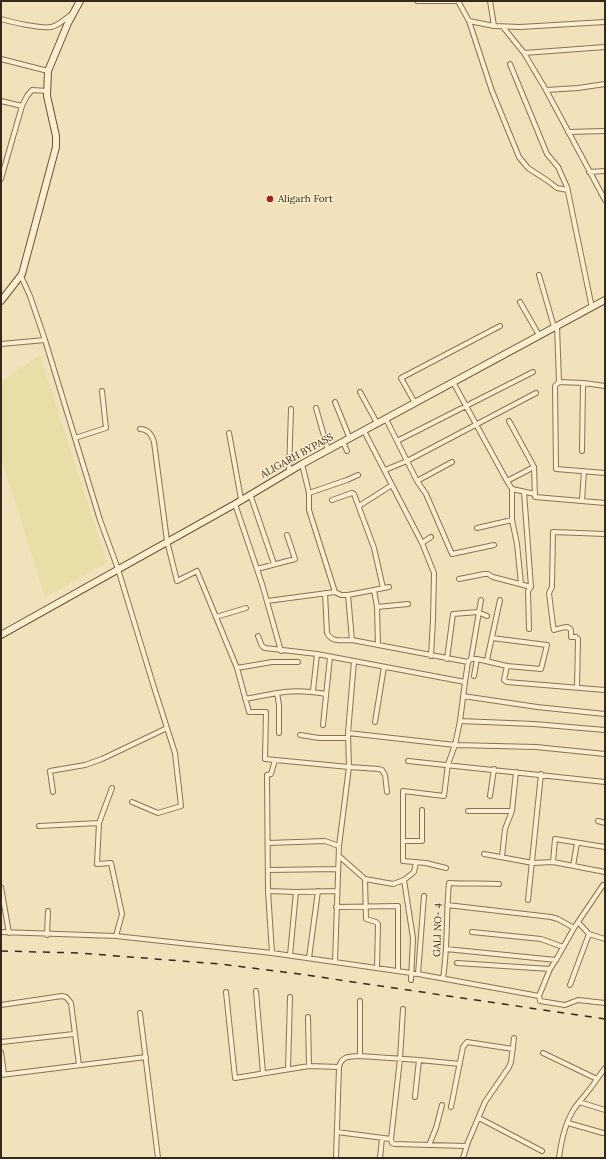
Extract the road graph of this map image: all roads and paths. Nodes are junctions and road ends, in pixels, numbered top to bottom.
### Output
1 (80, 1) edge
2 (417, 1) edge
3 (459, 1) edge
4 (490, 1) edge
5 (74, 12) junction
6 (1, 19) edge
7 (469, 21) junction
8 (605, 22) edge
9 (494, 26) junction
10 (503, 27) junction
11 (605, 47) edge
12 (524, 53) junction
13 (1, 59) edge
14 (510, 64) dead end
15 (48, 71) junction
16 (605, 84) edge
17 (546, 90) junction
18 (47, 91) junction
19 (1, 100) edge
20 (22, 106) junction
21 (605, 131) edge
22 (568, 132) junction
23 (605, 171) edge
24 (589, 172) junction
25 (1, 179) edge
26 (568, 190) junction
27 (605, 200) edge
28 (539, 275) dead end
29 (21, 276) junction
30 (605, 300) edge
31 (1, 301) edge
32 (520, 302) dead end
33 (592, 308) junction
34 (500, 326) dead end
35 (555, 327) junction
36 (539, 335) junction
37 (45, 340) junction
38 (1, 344) edge
39 (533, 372) dead end
40 (453, 382) junction
41 (559, 382) junction
42 (584, 383) junction
43 (605, 386) edge
44 (102, 391) dead end
45 (360, 392) dead end
46 (536, 393) dead end
47 (335, 402) dead end
48 (415, 403) junction
49 (466, 406) junction
50 (316, 408) dead end
51 (291, 409) dead end
52 (386, 419) junction
53 (509, 421) dead end
54 (377, 423) junction
55 (476, 424) junction
56 (140, 429) dead end
57 (364, 430) junction
58 (228, 432) dead end
59 (75, 438) junction
60 (350, 439) junction
61 (397, 441) junction
62 (343, 442) junction
63 (328, 450) junction
64 (347, 451) dead end
65 (582, 451) dead end
66 (408, 461) junction
67 (452, 462) dead end
68 (302, 464) junction
69 (534, 467) junction
70 (385, 470) junction
71 (584, 471) junction
72 (289, 472) junction
73 (605, 473) edge
74 (358, 475) dead end
75 (417, 481) junction
76 (507, 481) junction
77 (392, 485) junction
78 (512, 489) junction
79 (524, 492) junction
80 (309, 493) junction
81 (250, 494) junction
82 (535, 494) junction
83 (241, 499) junction
84 (332, 500) dead end
85 (582, 500) junction
86 (605, 503) edge
87 (235, 504) junction
88 (359, 506) junction
89 (512, 520) junction
90 (477, 528) dead end
91 (605, 534) edge
92 (286, 535) dead end
93 (431, 537) dead end
94 (167, 541) junction
95 (422, 543) junction
96 (494, 545) dead end
97 (274, 564) junction
98 (118, 569) junction
99 (256, 569) junction
100 (459, 579) dead end
101 (521, 584) junction
102 (389, 587) dead end
103 (531, 587) junction
104 (383, 588) junction
105 (374, 590) junction
106 (335, 592) junction
107 (325, 593) junction
108 (348, 595) junction
109 (481, 600) dead end
110 (500, 600) dead end
111 (267, 601) junction
112 (408, 604) dead end
113 (378, 607) junction
114 (246, 608) dead end
115 (478, 612) junction
116 (487, 616) dead end
117 (216, 617) junction
118 (528, 629) dead end
119 (1, 635) edge
120 (258, 636) dead end
121 (492, 638) junction
122 (352, 640) junction
123 (378, 645) junction
124 (281, 651) junction
125 (317, 654) junction
126 (431, 656) junction
127 (330, 657) junction
128 (447, 658) junction
129 (477, 659) junction
130 (470, 660) junction
131 (487, 660) junction
132 (354, 661) junction
133 (298, 662) dead end
134 (507, 666) junction
135 (384, 667) junction
136 (237, 668) junction
137 (474, 676) dead end
138 (465, 682) junction
139 (577, 687) junction
140 (605, 690) edge
141 (313, 692) junction
142 (277, 693) junction
143 (326, 694) junction
144 (463, 696) junction
145 (245, 699) junction
146 (605, 714) edge
147 (460, 721) junction
148 (376, 722) dead end
149 (323, 724) dead end
150 (167, 728) junction
151 (605, 730) edge
152 (279, 733) dead end
153 (348, 733) junction
154 (300, 735) dead end
155 (348, 738) junction
156 (455, 745) junction
157 (605, 754) edge
158 (275, 760) junction
159 (408, 760) dead end
160 (448, 764) junction
161 (349, 768) junction
162 (494, 769) junction
163 (516, 772) junction
164 (540, 774) junction
165 (605, 782) edge
166 (112, 788) dead end
167 (53, 792) dead end
168 (387, 792) dead end
169 (490, 796) dead end
170 (132, 802) dead end
171 (422, 810) dead end
172 (468, 810) dead end
173 (512, 811) junction
174 (598, 821) dead end
175 (99, 823) junction
176 (605, 823) edge
177 (39, 826) dead end
178 (403, 841) junction
179 (268, 843) junction
180 (577, 843) junction
181 (339, 846) junction
182 (605, 847) edge
183 (484, 854) dead end
184 (339, 856) junction
185 (502, 857) junction
186 (416, 862) junction
187 (553, 862) junction
188 (532, 863) junction
189 (574, 866) junction
190 (446, 868) dead end
191 (338, 869) junction
192 (268, 870) junction
193 (605, 872) edge
194 (365, 879) junction
195 (404, 880) junction
196 (499, 884) dead end
197 (603, 885) dead end
198 (1, 887) edge
199 (268, 891) junction
200 (337, 891) junction
201 (296, 892) junction
202 (318, 892) junction
203 (424, 896) dead end
204 (528, 900) dead end
205 (366, 906) junction
206 (447, 906) junction
207 (336, 907) junction
208 (48, 911) dead end
209 (578, 922) junction
210 (574, 928) junction
211 (1, 932) edge
212 (472, 932) dead end
213 (9, 933) junction
214 (589, 934) junction
215 (47, 935) junction
216 (116, 936) junction
217 (605, 939) edge
218 (563, 947) junction
219 (446, 949) junction
220 (272, 953) junction
221 (290, 955) junction
222 (309, 958) junction
223 (556, 960) junction
224 (335, 962) junction
225 (457, 963) dead end
226 (378, 968) junction
227 (550, 969) junction
228 (398, 971) junction
229 (412, 974) junction
230 (418, 974) junction
231 (443, 978) junction
232 (411, 980) dead end
233 (570, 985) dead end
234 (256, 991) dead end
235 (226, 992) dead end
236 (539, 996) junction
237 (290, 997) dead end
238 (360, 1001) dead end
239 (605, 1003) edge
240 (1, 1004) edge
241 (403, 1009) dead end
242 (140, 1013) dead end
243 (308, 1017) dead end
244 (74, 1034) junction
245 (514, 1038) dead end
246 (1, 1042) edge
247 (513, 1049) junction
248 (1, 1052) edge
249 (543, 1053) dead end
250 (360, 1056) junction
251 (146, 1057) junction
252 (400, 1059) junction
253 (419, 1060) junction
254 (460, 1064) junction
255 (79, 1065) junction
256 (309, 1066) junction
257 (339, 1067) junction
258 (605, 1068) edge
259 (288, 1069) junction
260 (263, 1073) junction
261 (3, 1074) edge
262 (597, 1079) junction
263 (415, 1097) dead end
264 (579, 1102) junction
265 (442, 1105) dead end
266 (451, 1107) dead end
267 (605, 1110) edge
268 (478, 1118) junction
269 (568, 1122) junction
270 (337, 1132) junction
271 (602, 1133) dead end
272 (382, 1138) junction
273 (390, 1139) junction
274 (429, 1145) junction
275 (466, 1146) junction
276 (542, 1151) dead end
277 (158, 1158) edge
278 (336, 1158) edge
279 (380, 1158) edge
280 (463, 1158) edge
281 (559, 1158) edge

1 - 5 main road
2 - 3 street
3 - 7 street
4 - 9 street
5 - 6 street
5 - 15 main road
7 - 9 street
7 - 26 street
8 - 10 street
9 - 10 street
10 - 12 street
11 - 12 street
12 - 17 street
13 - 15 street
14 - 26 street
15 - 18 main road
16 - 17 street
17 - 22 street
18 - 20 street
18 - 29 main road
19 - 20 street
20 - 25 street
21 - 22 street
22 - 24 street
23 - 24 street
24 - 27 street
26 - 33 street
28 - 35 street
29 - 31 main road
29 - 37 street
30 - 33 main road, ALIGARH BYPASS
32 - 36 street
33 - 35 main road, ALIGARH BYPASS
34 - 48 street
35 - 36 main road, ALIGARH BYPASS
35 - 41 street
36 - 40 main road, ALIGARH BYPASS
37 - 38 street
37 - 59 street
39 - 49 street
40 - 48 main road, ALIGARH BYPASS
40 - 49 street
41 - 42 street
41 - 71 street
42 - 43 street
42 - 65 street
44 - 59 street
45 - 54 street
46 - 55 street
47 - 60 street
48 - 52 main road, ALIGARH BYPASS
49 - 55 street
49 - 61 street
50 - 63 street
51 - 72 street
52 - 54 main road, ALIGARH BYPASS
52 - 61 street
53 - 69 street
54 - 57 main road, ALIGARH BYPASS
55 - 66 street
55 - 76 street
56 - 94 street
57 - 60 main road, ALIGARH BYPASS
57 - 70 street
58 - 83 street
59 - 98 street
60 - 62 main road, ALIGARH BYPASS
61 - 66 street
62 - 63 main road, ALIGARH BYPASS
62 - 64 street
63 - 68 main road, ALIGARH BYPASS
66 - 70 street
66 - 75 street
67 - 75 street
68 - 72 main road, ALIGARH BYPASS
68 - 80 street
69 - 76 street
69 - 82 street
70 - 77 street
71 - 73 street
71 - 85 street
72 - 81 main road, ALIGARH BYPASS
74 - 80 street
75 - 96 street
76 - 78 street
77 - 88 street
77 - 95 street
78 - 79 street
78 - 89 street
79 - 82 street
79 - 103 street
80 - 106 street
81 - 83 main road, ALIGARH BYPASS
81 - 97 street
82 - 85 street
83 - 87 main road, ALIGARH BYPASS
84 - 88 street
85 - 86 street
87 - 94 main road, ALIGARH BYPASS
87 - 99 street
88 - 104 street
89 - 90 street
89 - 101 street
91 - 139 street
92 - 97 street
93 - 95 street
94 - 98 main road, ALIGARH BYPASS
94 - 117 street
95 - 126 street
97 - 99 street
98 - 119 main road, ALIGARH BYPASS
98 - 150 street
99 - 111 street
100 - 101 street
101 - 103 street
102 - 104 street
103 - 118 street
104 - 105 street
105 - 108 street
105 - 113 street
106 - 107 street
106 - 108 street
107 - 111 street
107 - 122 street
108 - 122 street
109 - 115 street
110 - 121 street
111 - 124 street
112 - 113 street
113 - 123 street
114 - 117 street
115 - 116 street
115 - 128 street
115 - 130 street
117 - 136 street
120 - 124 street
121 - 131 street
121 - 134 street
122 - 123 street
123 - 126 street
124 - 125 street
125 - 127 street
125 - 141 street
126 - 128 street
127 - 132 street
127 - 143 street
128 - 130 street
129 - 130 street
129 - 131 street
129 - 137 street
130 - 138 street
131 - 134 street
132 - 135 street
132 - 153 street
133 - 136 street
134 - 139 street
135 - 138 street
135 - 148 street
136 - 145 street
138 - 144 street
139 - 140 street
141 - 142 street
141 - 143 street
142 - 145 street
142 - 152 street
143 - 149 street
144 - 146 street
144 - 147 street
145 - 158 street
147 - 151 street
147 - 156 street
150 - 167 street
150 - 170 street
153 - 155 street
153 - 156 street
154 - 155 street
155 - 161 street
156 - 157 street
156 - 160 street
158 - 161 street
158 - 179 street
159 - 160 street
160 - 162 street
160 - 178 street
161 - 168 street
161 - 181 street
162 - 163 street
162 - 169 street
163 - 164 street
163 - 173 street
164 - 165 street
164 - 188 street
166 - 175 street
171 - 178 street
172 - 173 street
173 - 185 street
174 - 176 street
175 - 177 street
175 - 216 street
178 - 186 street
179 - 181 street
179 - 192 street
180 - 182 street
180 - 187 street
180 - 189 street
181 - 184 street
183 - 185 street
184 - 191 street
184 - 194 street
185 - 188 street
186 - 190 street
186 - 195 street
187 - 188 street
187 - 189 street
188 - 204 street
189 - 193 street
191 - 192 street
191 - 200 street
192 - 199 street
194 - 195 street
194 - 205 street
195 - 229 street
196 - 206 street, GALI NO- 4
197 - 209 street
198 - 213 street
199 - 201 street
199 - 220 street
200 - 202 street
200 - 207 street
201 - 202 street
201 - 221 street
202 - 222 street
203 - 230 street
205 - 207 street
205 - 226 street
205 - 228 street
206 - 210 street
206 - 219 street, GALI NO- 4
207 - 224 street
208 - 215 street
209 - 210 street
209 - 214 street
210 - 218 street
211 - 213 street
212 - 218 street
213 - 215 street
214 - 217 street
214 - 233 street
215 - 216 street
216 - 220 street
218 - 223 street
219 - 223 street
219 - 231 street, GALI NO- 4
220 - 221 street
221 - 222 street
222 - 224 street
223 - 227 street
224 - 226 street
225 - 227 street
226 - 228 street
227 - 236 street
228 - 229 street
229 - 230 street
229 - 232 street
230 - 231 street
231 - 236 street
234 - 260 street
235 - 260 street
236 - 239 street
237 - 259 street
238 - 250 street
240 - 244 street
241 - 252 street
242 - 251 street
243 - 256 street
244 - 246 street
244 - 255 street
245 - 247 street
247 - 254 street
247 - 268 street
248 - 261 street
249 - 262 street
250 - 252 street
250 - 257 street
251 - 255 street
251 - 277 street
252 - 253 street
252 - 273 street
253 - 254 street
253 - 263 street
254 - 266 street
255 - 261 street
256 - 257 street
256 - 259 street
257 - 270 street
258 - 262 street
259 - 260 street
262 - 264 street
264 - 267 street
264 - 269 street
265 - 274 street
268 - 275 street
268 - 276 street
269 - 271 street
269 - 281 street
270 - 272 street
270 - 278 street
272 - 273 street
272 - 279 street
273 - 274 street
274 - 275 street
275 - 280 street

